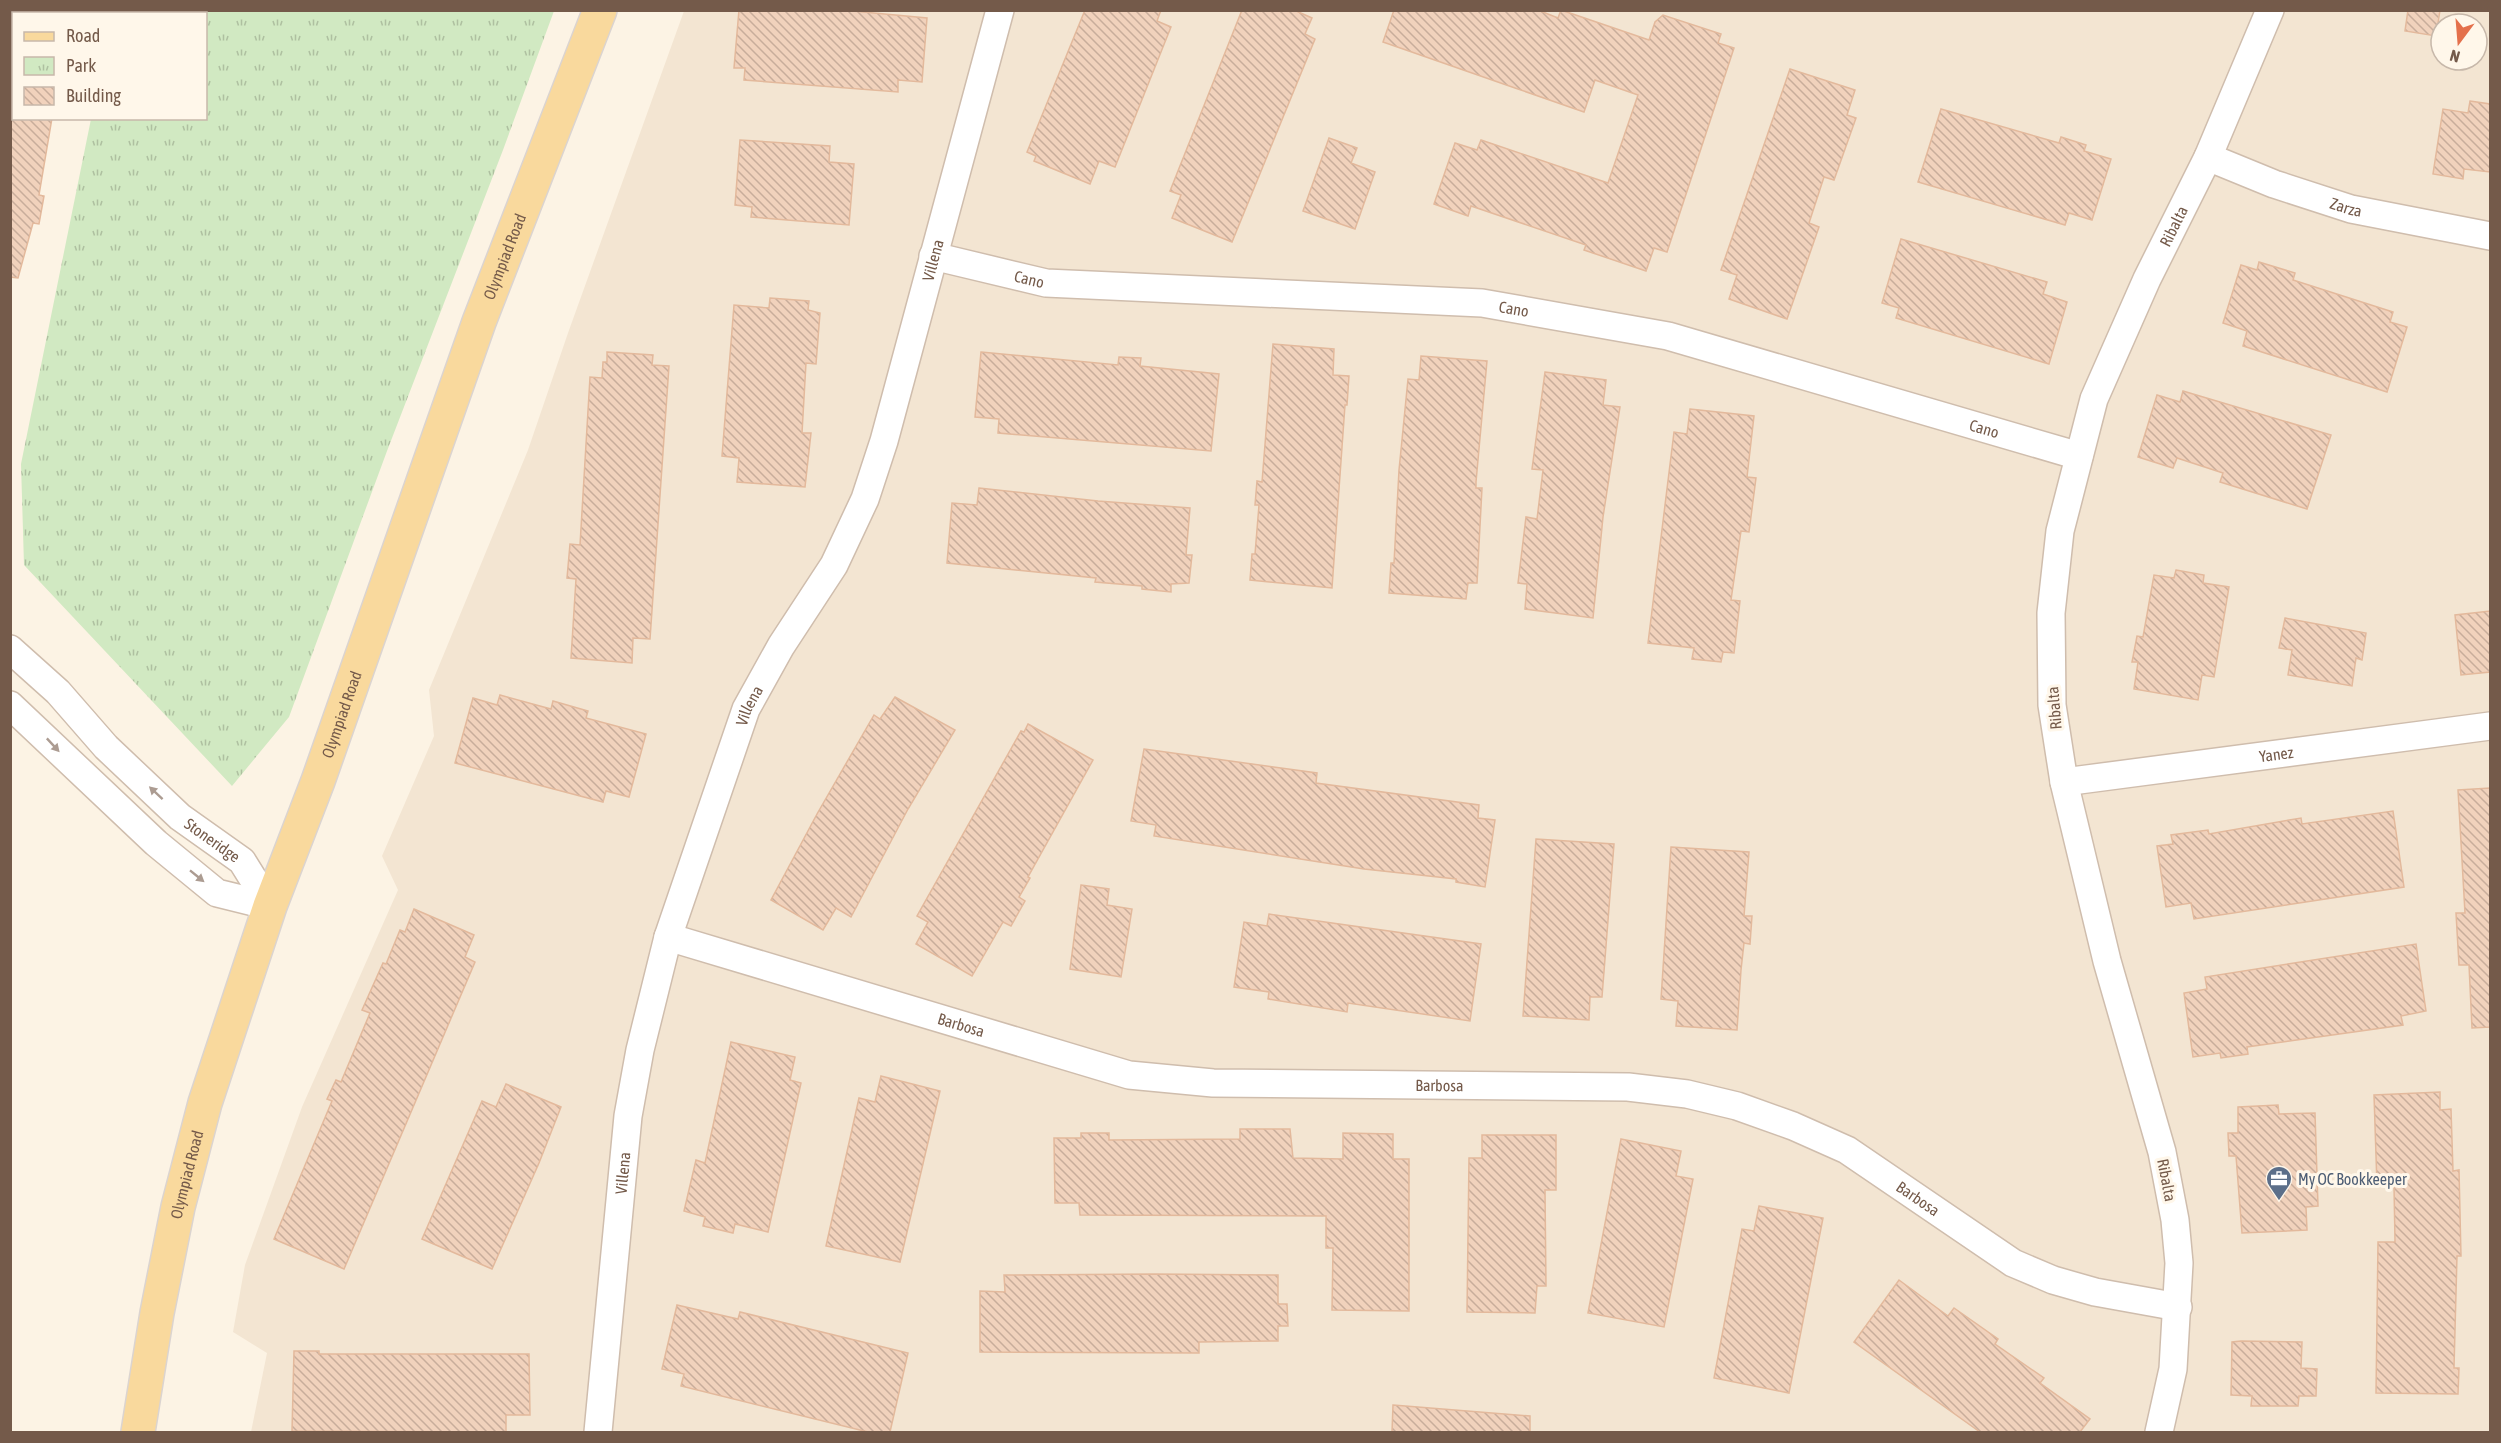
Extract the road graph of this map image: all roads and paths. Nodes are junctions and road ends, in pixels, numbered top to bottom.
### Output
1 (600, 10) edge
2 (1000, 10) edge
3 (2270, 10) edge
4 (2208, 157) junction
5 (2490, 236) edge
6 (933, 256) junction
7 (2079, 456) junction
8 (10, 649) edge
9 (10, 705) edge
10 (2490, 726) edge
11 (2064, 782) junction
12 (177, 814) junction
13 (156, 843) junction
14 (270, 906) junction
15 (668, 937) junction
16 (2178, 1307) junction
17 (138, 1432) edge
18 (598, 1432) edge
19 (2159, 1432) edge

1 - 14 main road, Olympiad Road
2 - 6 street, Villena
3 - 4 street, Ribalta
4 - 5 street, Zarza
4 - 7 street, Ribalta
6 - 7 street, Cano
6 - 15 street, Villena
7 - 11 street, Ribalta
12 -> 8 street, Stoneridge
9 -> 13 street
10 - 11 street, Yanez
11 - 16 street, Ribalta
12 - 13 street
12 - 14 street, Stoneridge
13 -> 14 street
14 - 17 main road, Olympiad Road
15 - 16 street, Barbosa
15 - 18 street, Villena
16 - 19 street, Ribalta

